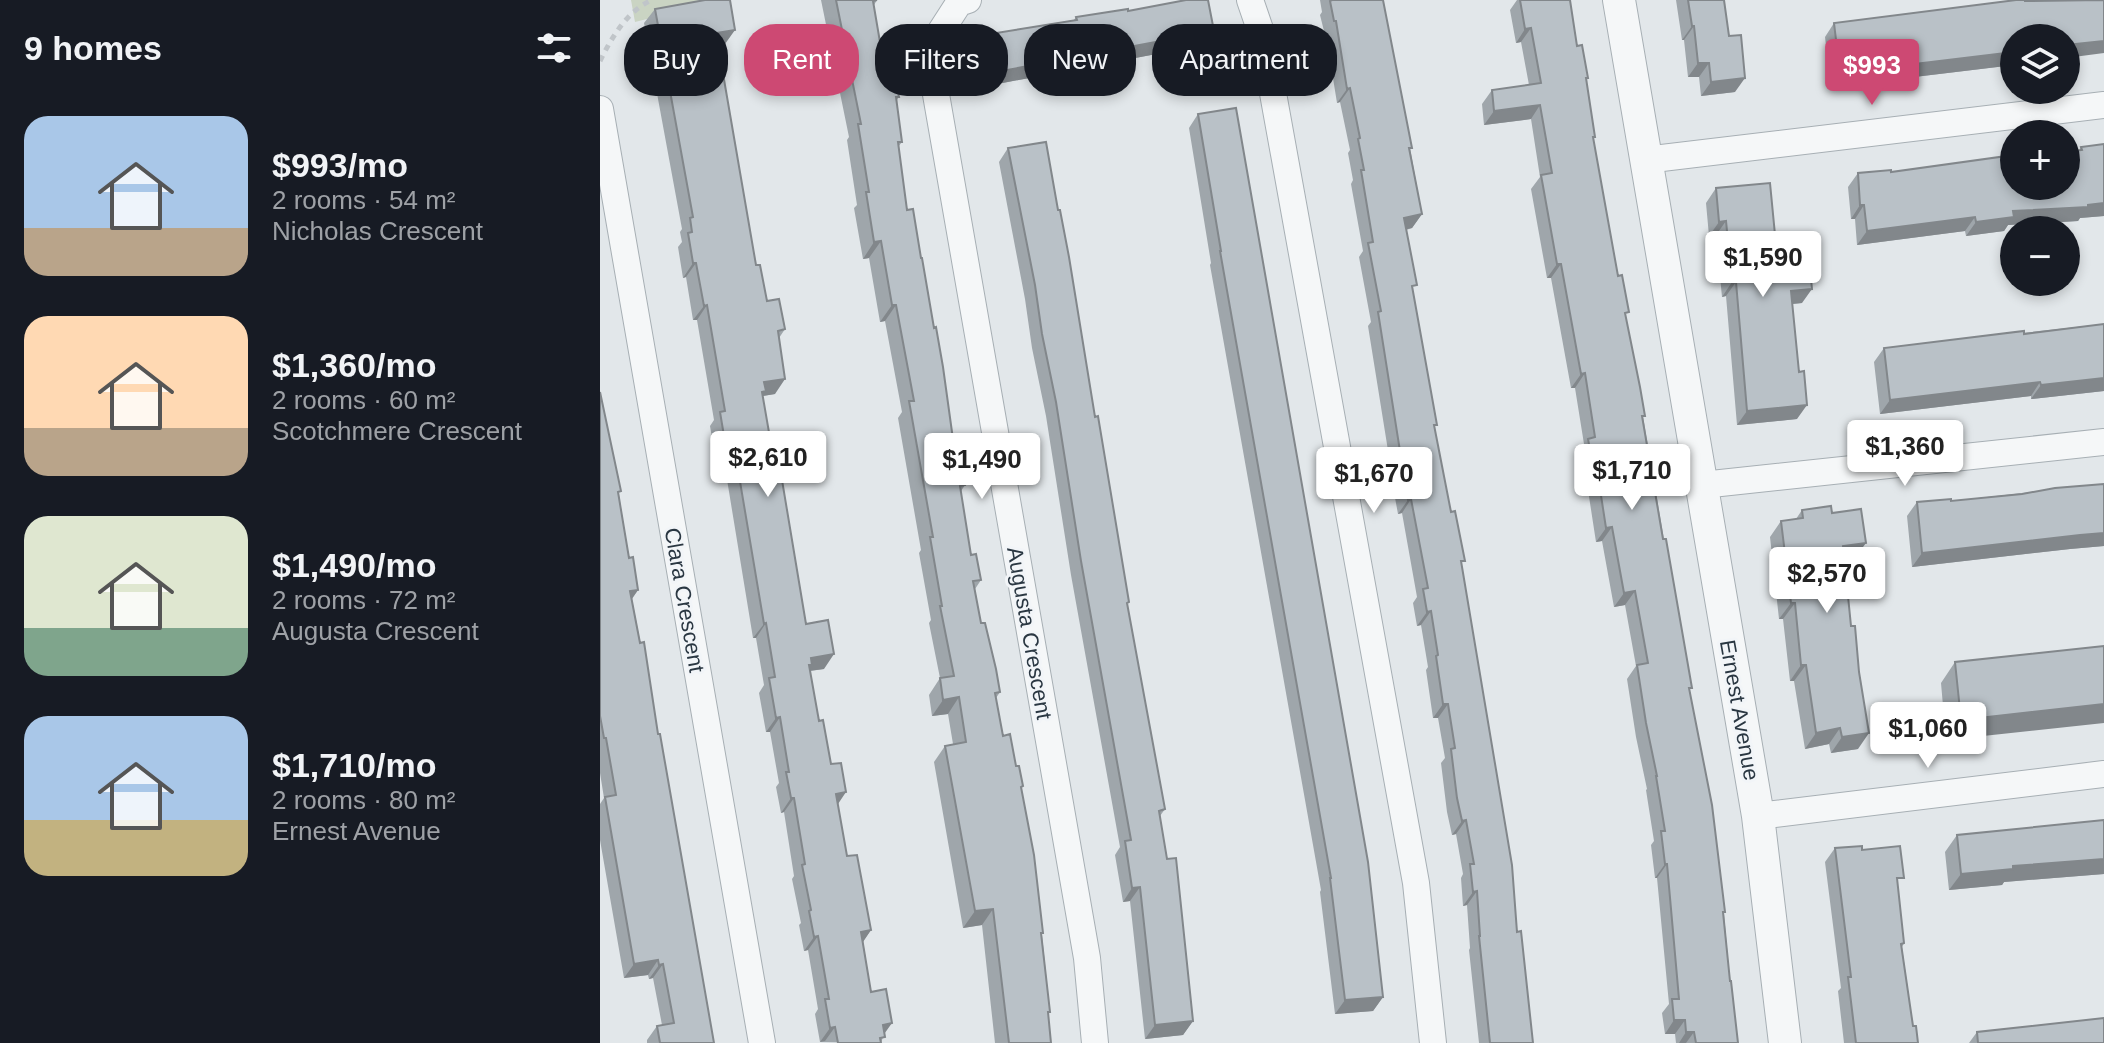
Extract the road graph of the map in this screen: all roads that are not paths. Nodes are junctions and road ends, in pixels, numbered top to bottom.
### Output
1 (968, 0) edge
2 (1250, 0) edge
3 (1619, 0) edge
4 (2104, 105) edge
5 (600, 109) edge
6 (1645, 160) junction
7 (2104, 442) edge
8 (1702, 485) junction
9 (2104, 774) edge
10 (1758, 816) junction
11 (762, 1043) edge
12 (1095, 1043) edge
13 (1433, 1043) edge
14 (1785, 1043) edge

1 - 12 street, Augusta Crescent
2 - 13 street
3 - 6 street, Ernest Avenue
4 - 6 street
5 - 11 street, Clara Crescent
6 - 8 street, Ernest Avenue
7 - 8 street
8 - 10 street, Ernest Avenue
9 - 10 street
10 - 14 street, Ernest Avenue

